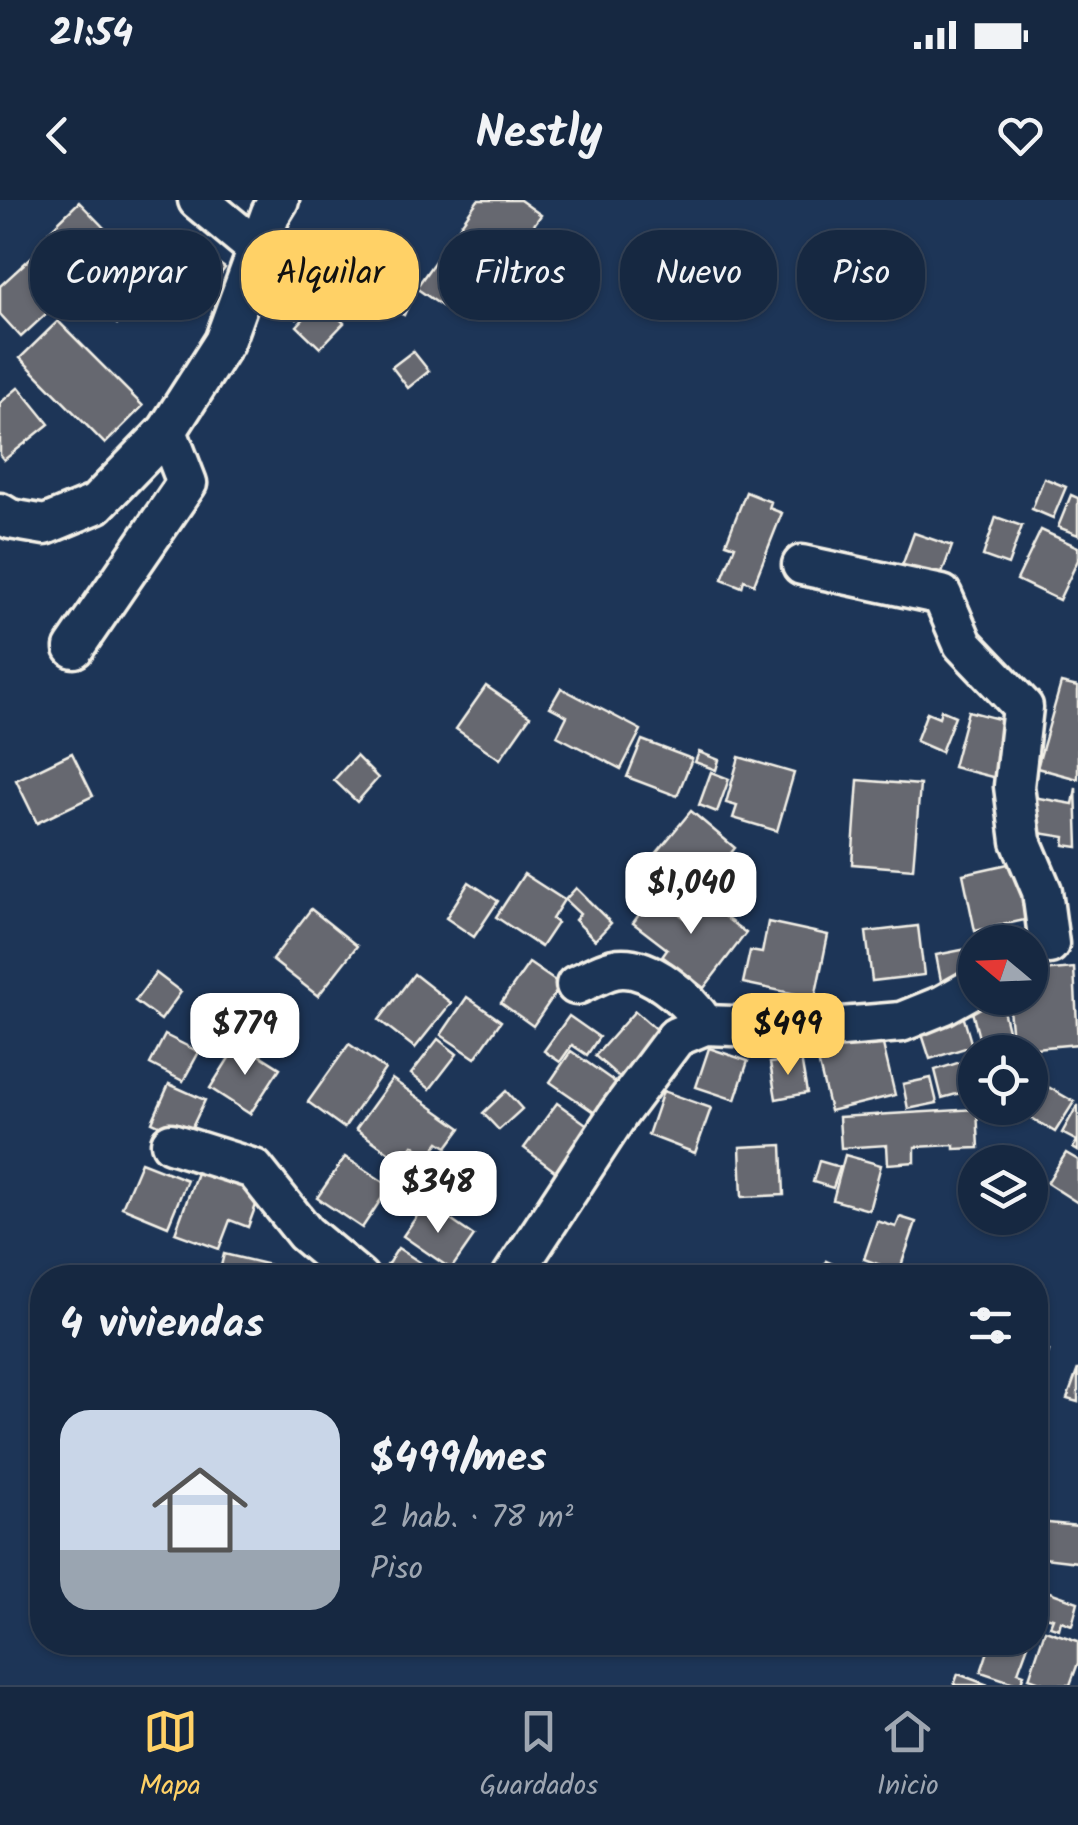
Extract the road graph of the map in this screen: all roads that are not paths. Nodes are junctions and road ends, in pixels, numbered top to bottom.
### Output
1 (198, 200) edge
2 (279, 200) edge
3 (266, 230) edge
4 (241, 235) edge
5 (241, 296) edge
6 (167, 431) junction
7 (0, 513) edge
8 (802, 565) dead end
9 (74, 648) dead end
10 (1052, 946) edge
11 (576, 984) dead end
12 (958, 997) edge
13 (705, 1026) junction
14 (170, 1143) dead end
15 (344, 1265) edge
16 (520, 1265) edge

1 - 4 street
2 - 3 street
5 - 6 street
6 - 7 street
6 - 9 street
8 - 10 street
11 - 13 street
12 - 13 street
13 - 16 street
14 - 15 street

